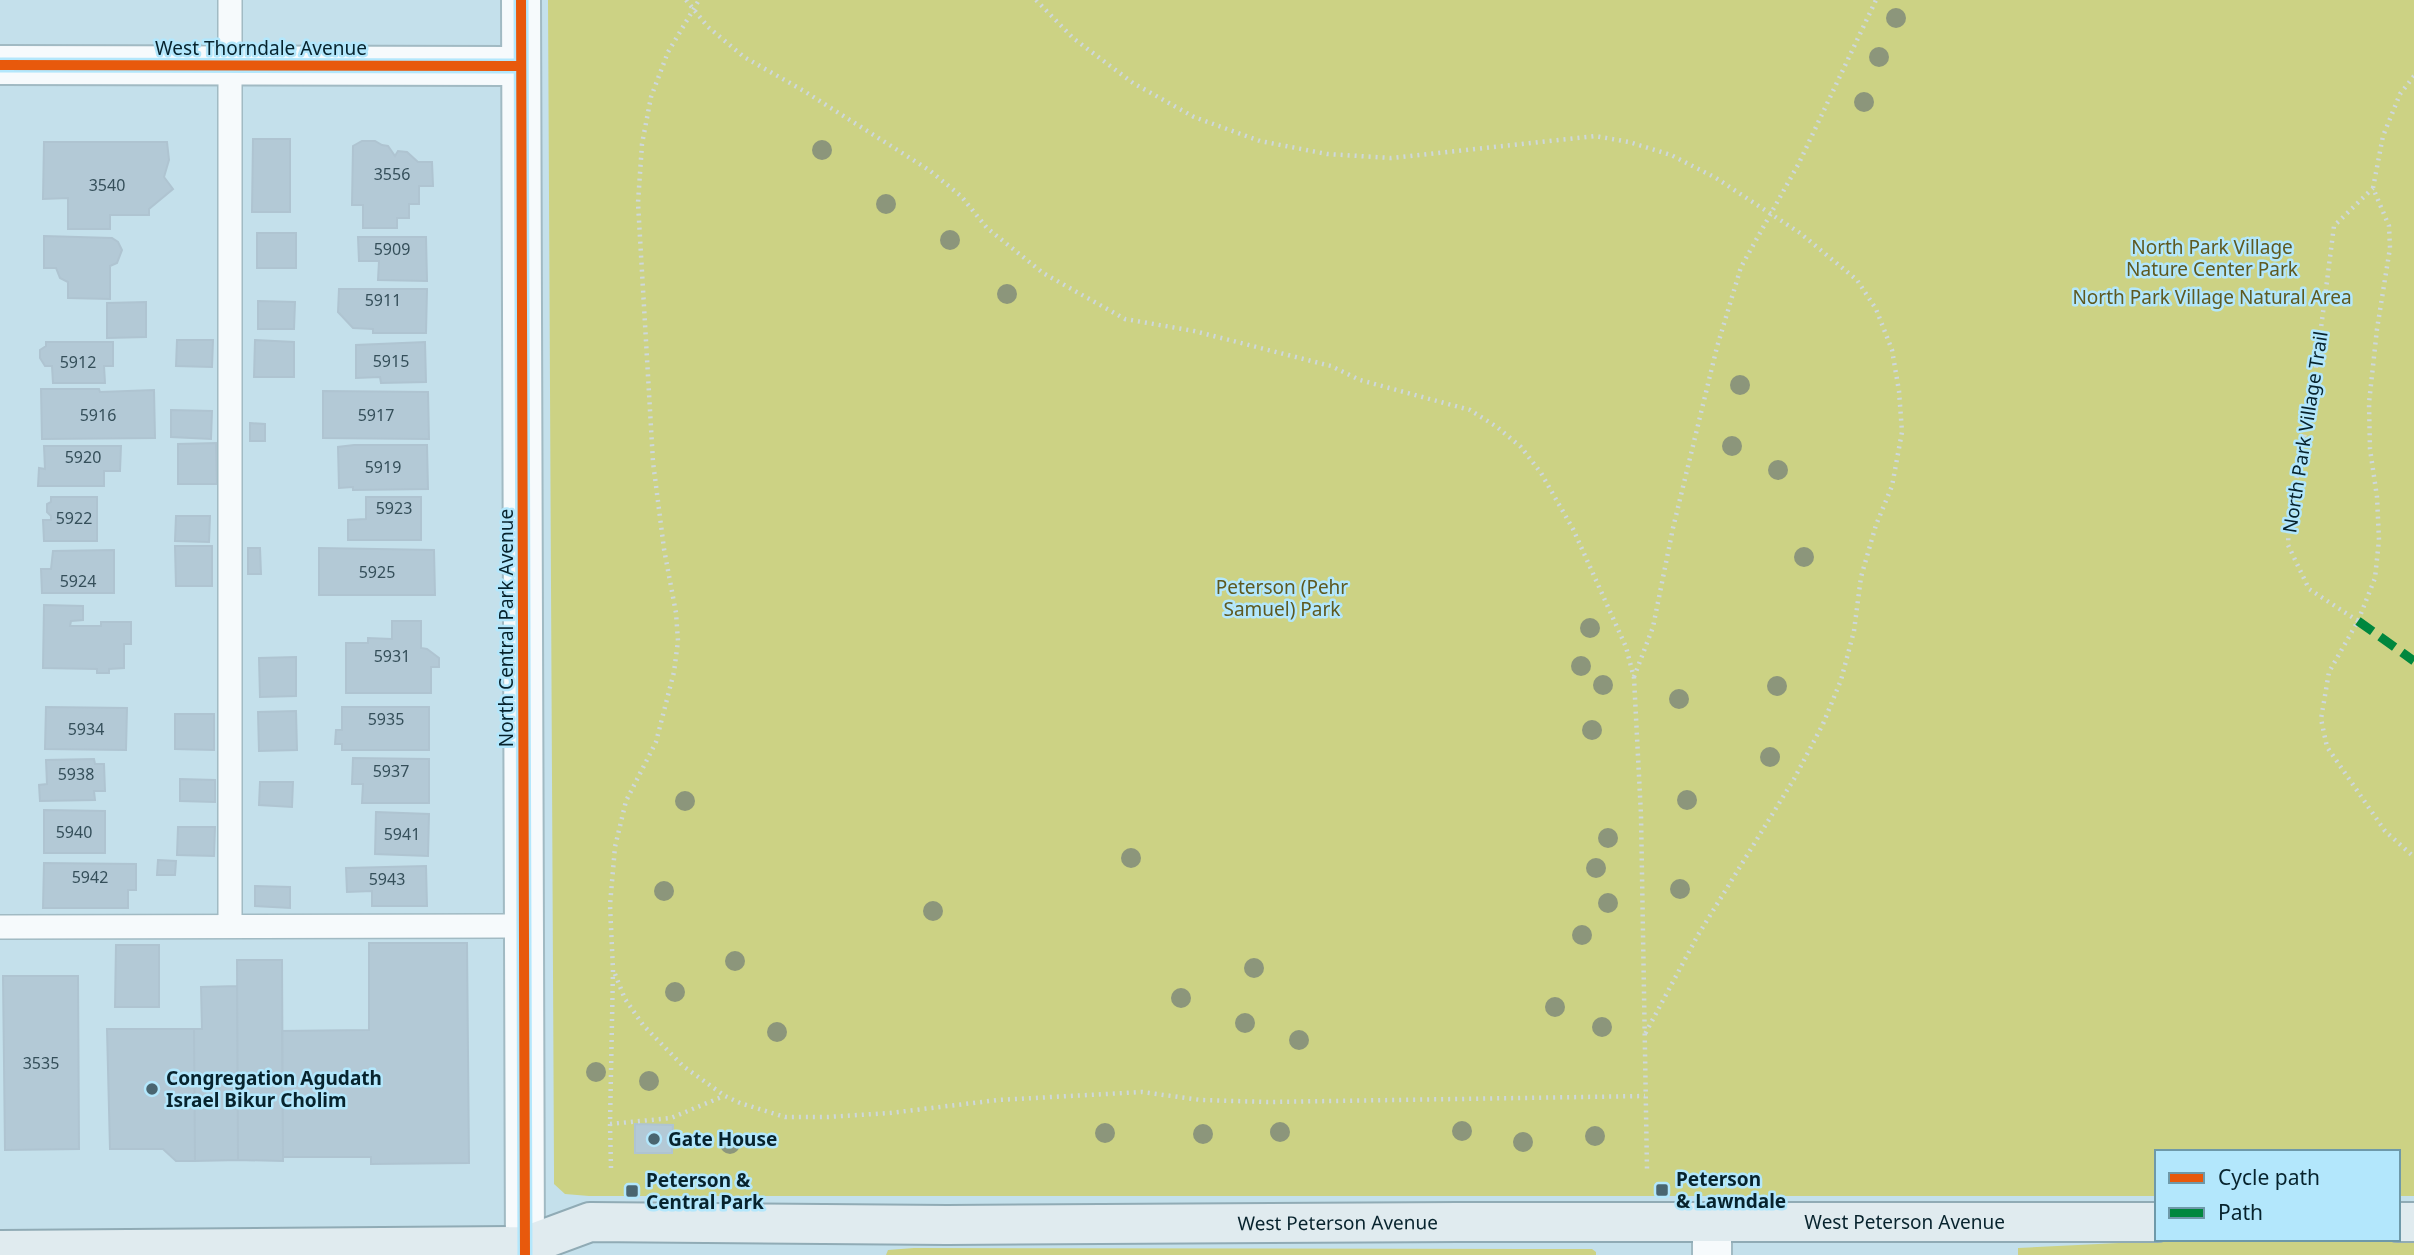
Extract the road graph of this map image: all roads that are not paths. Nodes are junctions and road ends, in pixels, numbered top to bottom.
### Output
1 (230, 0) edge
2 (521, 0) edge
3 (0, 65) edge
4 (230, 65) junction
5 (522, 65) junction
6 (230, 926) junction
7 (524, 926) junction
8 (0, 927) edge
9 (2155, 1222) edge
10 (1712, 1238) edge
11 (0, 1250) edge
12 (531, 1252) edge

1 - 4 lane
2 - 5 street, North Central Park Avenue
3 - 4 street, West Thorndale Avenue
4 - 5 street, West Thorndale Avenue
4 - 6 lane
5 - 7 street, North Central Park Avenue
6 - 7 lane
6 - 8 lane
7 - 12 street, North Central Park Avenue
9 - 10 main road, West Peterson Avenue
10 - 12 main road, West Peterson Avenue
11 - 12 main road, West Peterson Avenue

